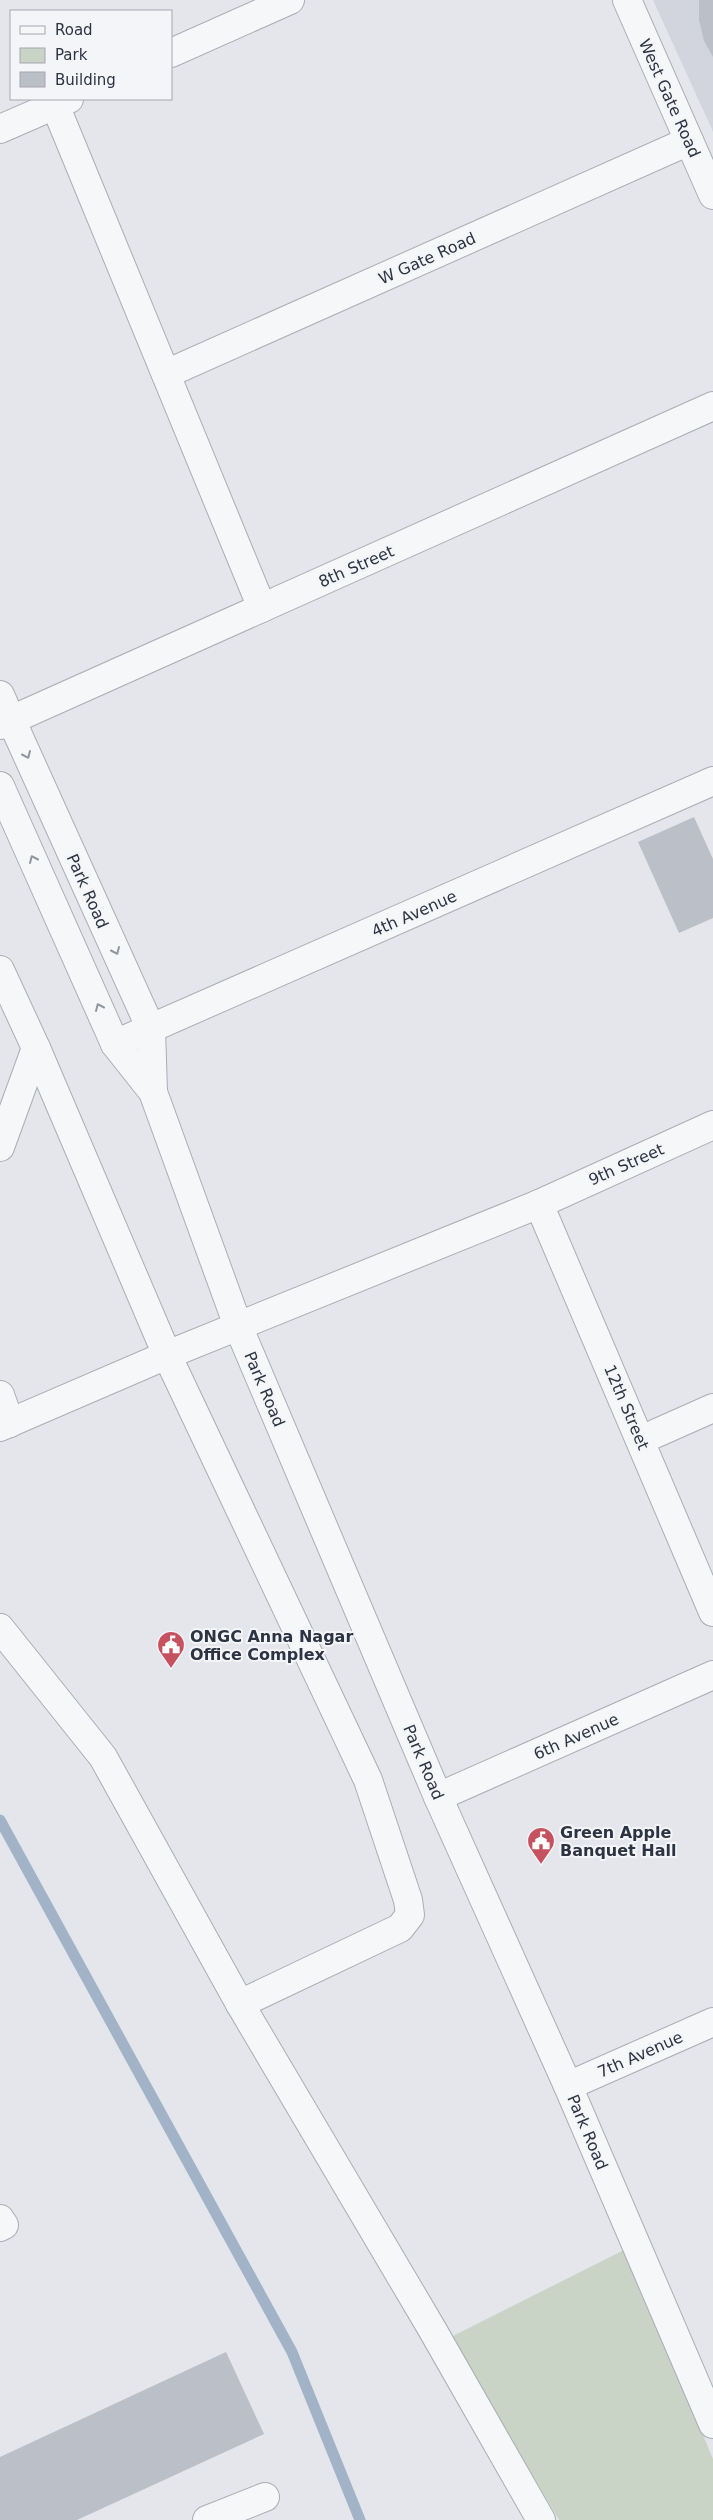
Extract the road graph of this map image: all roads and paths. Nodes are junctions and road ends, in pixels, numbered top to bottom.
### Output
1 (290, 0) edge
2 (627, 0) edge
3 (172, 53) edge
4 (62, 102) edge
5 (0, 130) edge
6 (689, 141) junction
7 (713, 195) edge
8 (166, 374) junction
9 (713, 406) edge
10 (262, 608) junction
11 (0, 695) edge
12 (6, 723) edge
13 (713, 781) edge
14 (0, 786) edge
15 (0, 970) edge
16 (151, 1028) junction
17 (115, 1044) junction
18 (36, 1048) junction
19 (153, 1092) junction
20 (713, 1125) edge
21 (0, 1147) edge
22 (539, 1204) junction
23 (238, 1326) junction
24 (167, 1355) junction
25 (0, 1395) edge
26 (713, 1408) edge
27 (5, 1425) edge
28 (641, 1440) junction
29 (713, 1612) edge
30 (0, 1628) edge
31 (713, 1675) edge
32 (438, 1797) junction
33 (240, 2004) junction
34 (713, 2022) edge
35 (568, 2086) junction
36 (0, 2220) edge
37 (0, 2227) edge
38 (713, 2424) edge
39 (264, 2497) dead end
40 (207, 2520) edge
41 (541, 2520) edge

1 - 3 street
2 - 6 street, West Gate Road
4 - 5 street
4 - 8 street
6 - 7 street, West Gate Road
6 - 8 street, W Gate Road
8 - 10 street
9 - 10 street, 8th Street
10 - 12 street, 8th Street
11 - 12 street, Park Road
12 -> 16 street, Park Road
13 - 16 street, 4th Avenue
17 -> 14 street, Park Road
15 - 18 street
16 - 17 street, 4th Avenue
16 - 19 street, Park Road
17 - 19 street, Park Road
18 - 21 street
18 - 24 street
19 - 23 street, Park Road
20 - 22 street, 9th Street
22 - 23 street, 9th Street
22 - 28 street, 12th Street
23 - 24 street, 9th Street
23 - 32 street, Park Road
24 - 27 street, 9th Street
24 - 33 street
25 - 27 street
26 - 28 street
28 - 29 street, 12th Street
30 - 33 street
31 - 32 street, 6th Avenue
32 - 35 street, Park Road
33 - 41 street
34 - 35 street, 7th Avenue
35 - 38 street, Park Road
36 - 37 street
39 - 40 street

